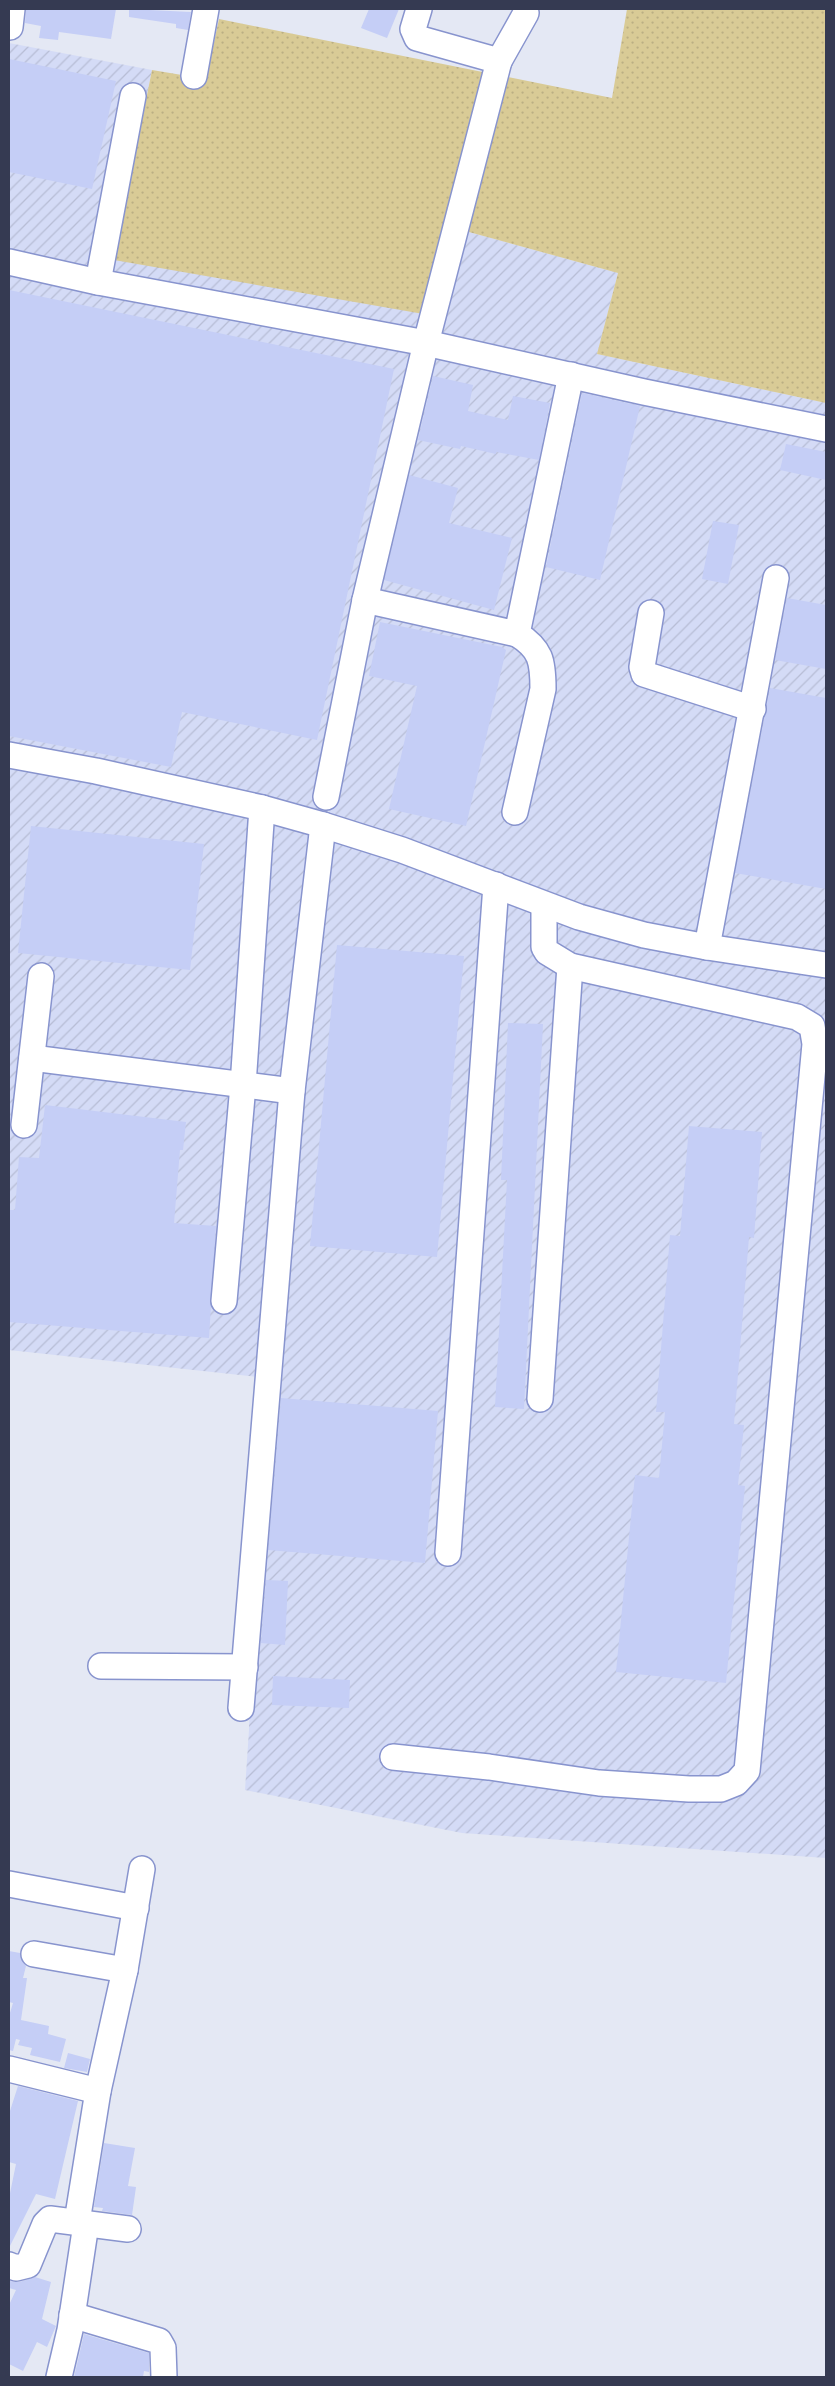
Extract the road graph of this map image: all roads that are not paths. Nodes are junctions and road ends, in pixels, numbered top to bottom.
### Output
1 (206, 9) edge
2 (419, 9) edge
3 (523, 10) edge
4 (499, 61) junction
5 (194, 76) dead end
6 (133, 96) dead end
7 (9, 262) edge
8 (98, 282) junction
9 (426, 343) junction
10 (571, 375) junction
11 (826, 429) edge
12 (776, 578) dead end
13 (365, 600) junction
14 (652, 613) dead end
15 (517, 634) junction
16 (753, 709) junction
17 (9, 756) edge
18 (326, 797) dead end
19 (262, 808) junction
20 (515, 812) dead end
21 (322, 825) junction
22 (496, 885) junction
23 (544, 905) junction
24 (706, 947) junction
25 (826, 965) edge
26 (570, 966) junction
27 (41, 976) dead end
28 (32, 1058) junction
29 (243, 1085) junction
30 (292, 1091) junction
31 (24, 1125) dead end
32 (224, 1300) dead end
33 (540, 1399) dead end
34 (448, 1553) dead end
35 (101, 1666) dead end
36 (245, 1667) junction
37 (242, 1708) dead end
38 (393, 1757) dead end
39 (142, 1869) dead end
40 (9, 1884) edge
41 (136, 1908) junction
42 (34, 1954) dead end
43 (125, 1970) junction
44 (9, 2069) edge
45 (98, 2091) junction
46 (82, 2223) junction
47 (128, 2229) dead end
48 (9, 2265) edge
49 (72, 2315) junction
50 (59, 2377) edge
51 (164, 2377) edge

1 - 5 street
2 - 4 street
3 - 4 street
4 - 9 street
6 - 8 street
7 - 8 street
8 - 9 street
9 - 10 street
9 - 13 street
10 - 11 street
10 - 15 street
12 - 16 street
13 - 15 street
13 - 18 street
14 - 16 street
15 - 20 street
16 - 24 street
17 - 19 street
19 - 21 street
19 - 29 street
21 - 22 street
21 - 30 street
22 - 23 street
22 - 34 street
23 - 24 street
23 - 26 street
24 - 25 street
26 - 33 street
26 - 38 street
27 - 28 street
28 - 29 street
28 - 31 street
29 - 30 street
29 - 32 street
30 - 36 street
35 - 36 street
36 - 37 street
39 - 41 street
40 - 41 street
41 - 43 street
42 - 43 street
43 - 45 street
44 - 45 street
45 - 46 street
46 - 47 street
46 - 48 street
46 - 49 street
49 - 50 street
49 - 51 street

